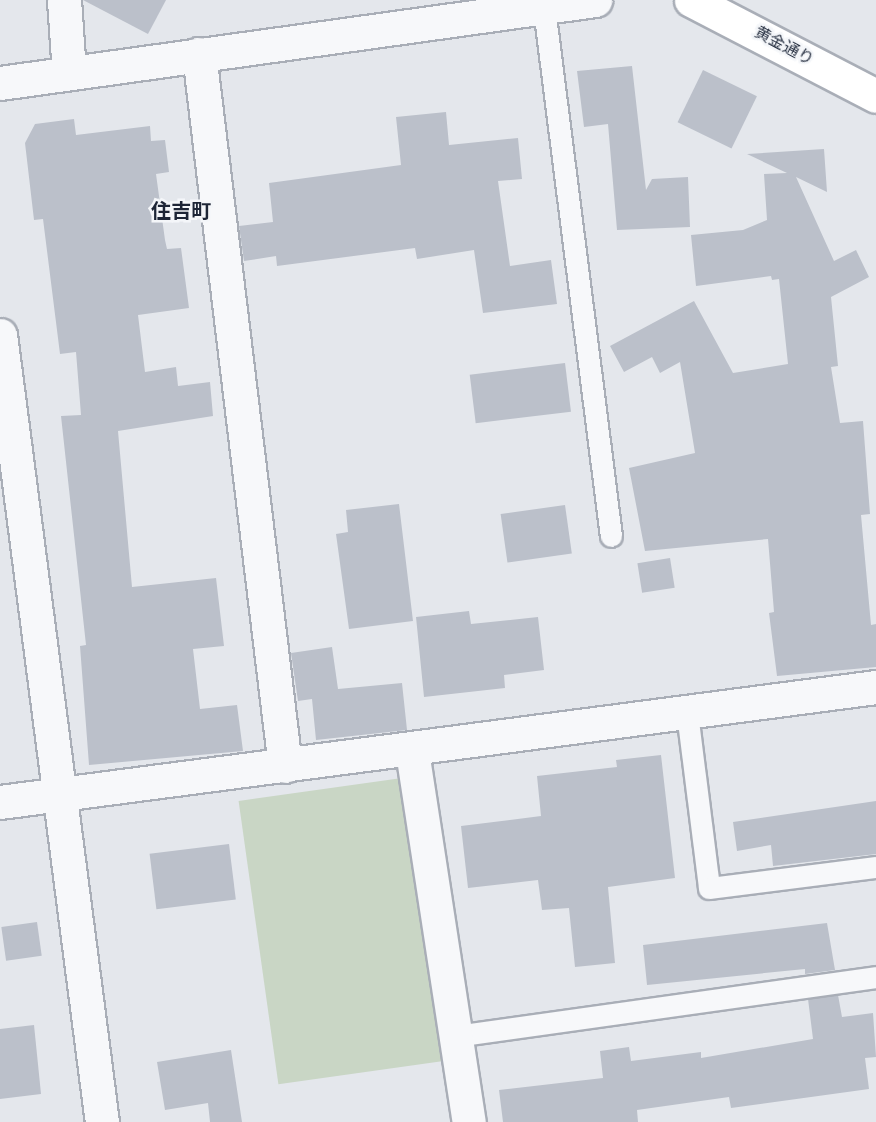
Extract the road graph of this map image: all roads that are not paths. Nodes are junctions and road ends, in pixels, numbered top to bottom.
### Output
1 (64, 0) edge
2 (595, 0) edge
3 (691, 0) edge
4 (544, 8) junction
5 (199, 54) junction
6 (69, 73) junction
7 (0, 84) edge
8 (876, 96) edge
9 (0, 334) edge
10 (611, 536) dead end
11 (876, 687) edge
12 (687, 713) junction
13 (412, 751) junction
14 (285, 766) junction
15 (61, 794) junction
16 (0, 802) edge
17 (876, 867) edge
18 (876, 977) edge
19 (456, 1036) junction
20 (102, 1122) edge
21 (469, 1122) edge

1 - 6 street
2 - 4 street
3 - 8 street, 黄金通り
4 - 5 street
4 - 10 lane
5 - 6 street
5 - 14 street
6 - 7 street
9 - 15 street
11 - 12 street
12 - 13 street
12 - 17 lane
13 - 14 street
13 - 19 street
14 - 15 street
15 - 16 street
15 - 20 street
18 - 19 lane
19 - 21 street

